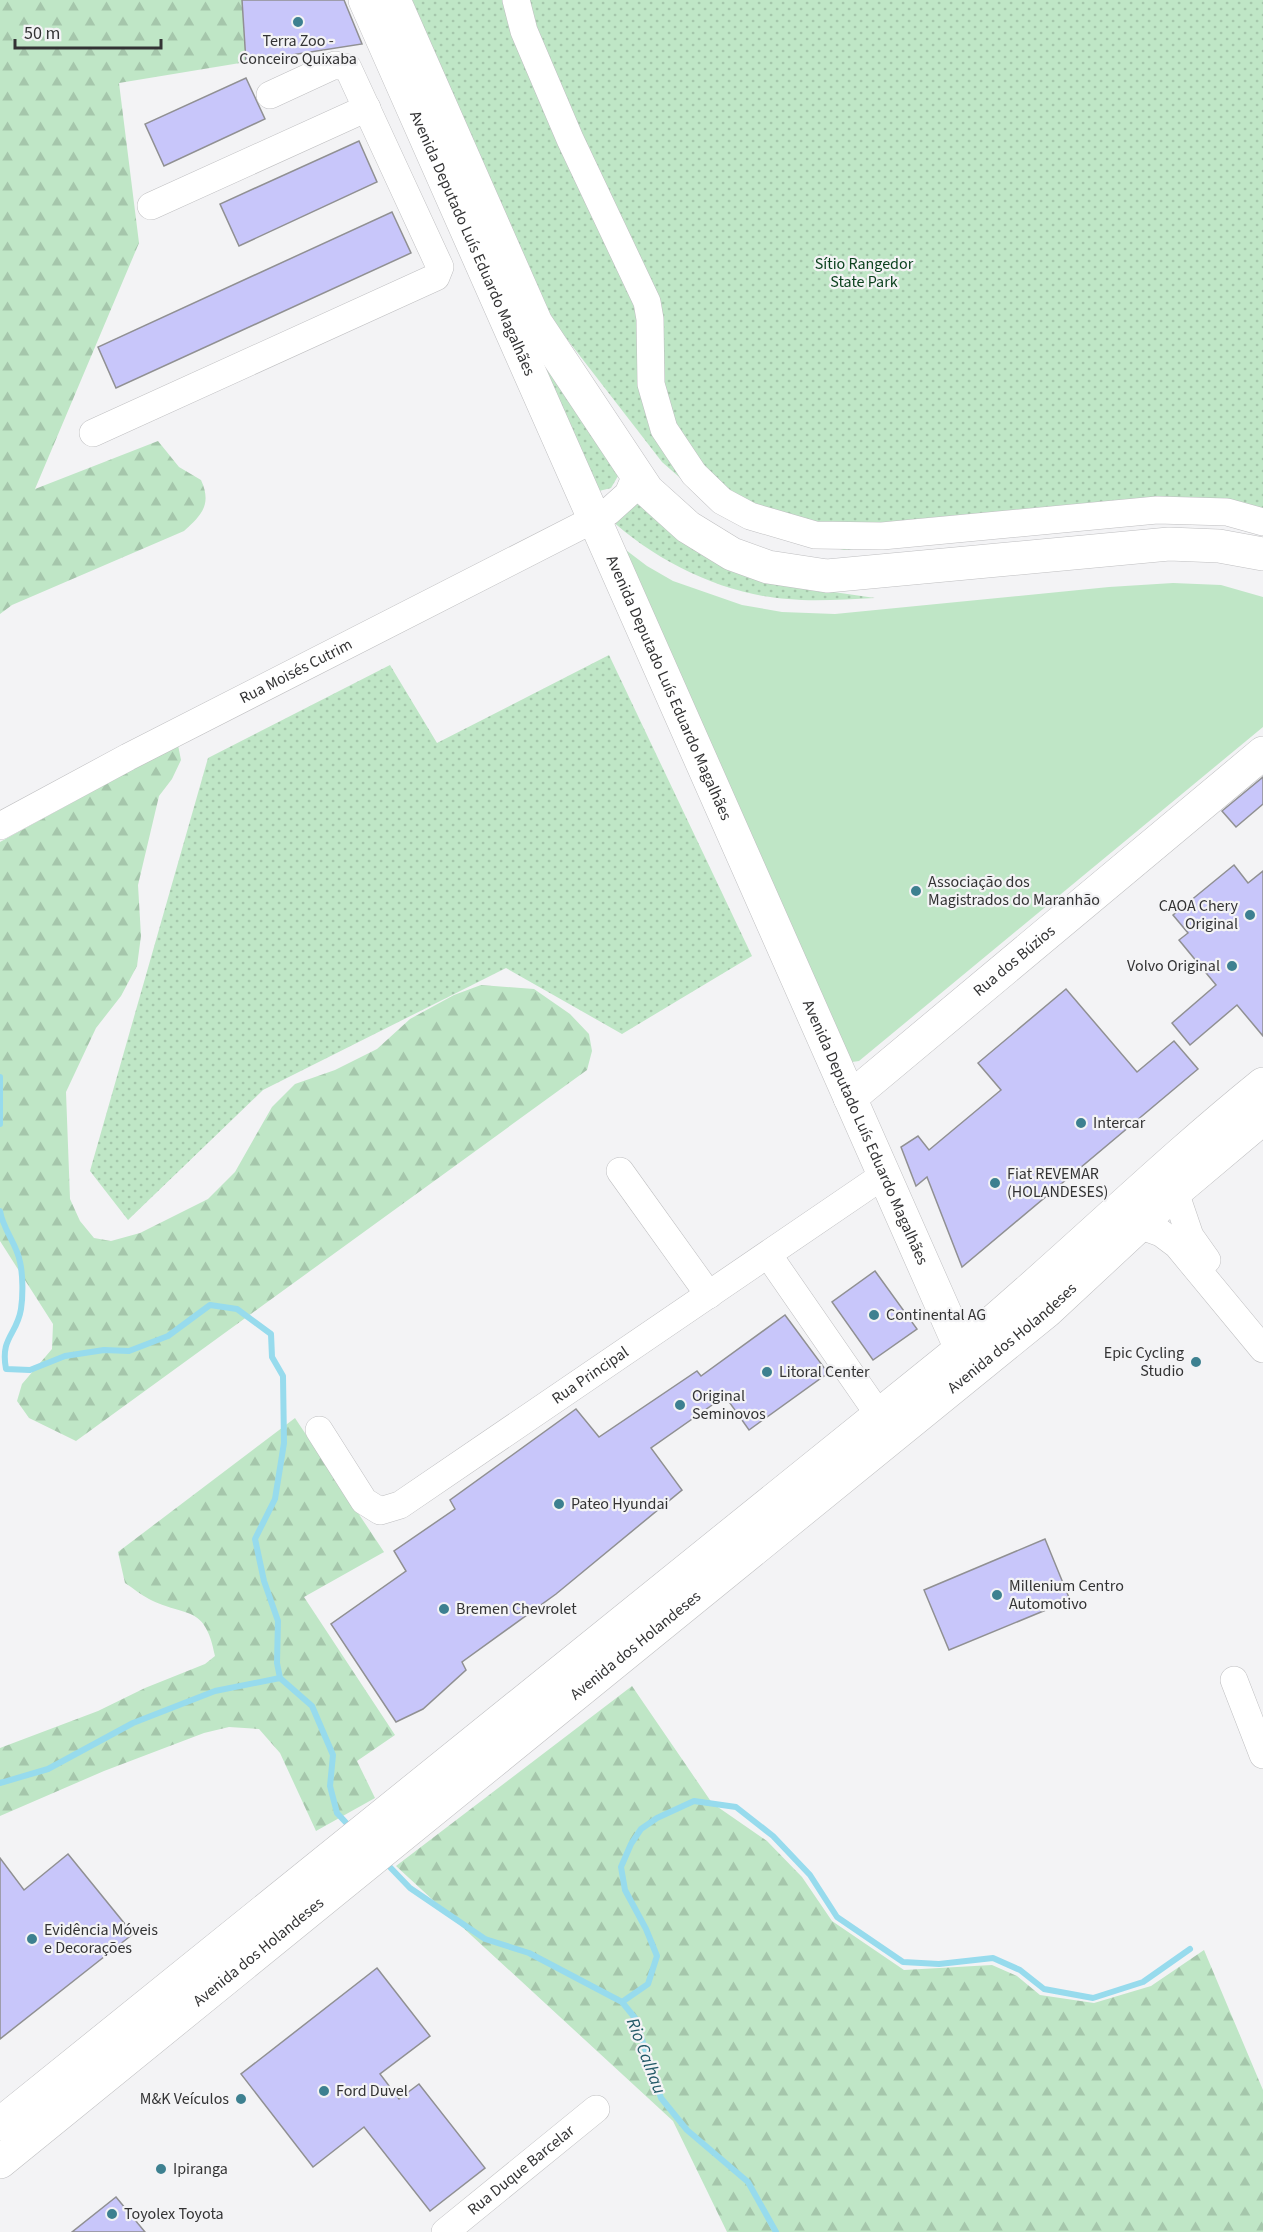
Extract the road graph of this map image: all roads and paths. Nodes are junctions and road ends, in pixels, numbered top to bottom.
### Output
1 (365, 0) edge
2 (394, 0) edge
3 (516, 0) edge
4 (270, 95) dead end
5 (367, 108) junction
6 (440, 171) junction
7 (398, 176) junction
8 (409, 200) junction
9 (151, 206) dead end
10 (93, 433) dead end
11 (636, 475) junction
12 (594, 520) junction
13 (1263, 522) edge
14 (1263, 554) edge
15 (1263, 753) edge
16 (0, 826) edge
17 (1263, 1084) edge
18 (850, 1098) junction
19 (1263, 1118) edge
20 (620, 1171) dead end
21 (884, 1175) junction
22 (1175, 1192) junction
23 (1139, 1225) junction
24 (769, 1256) junction
25 (709, 1296) junction
26 (1263, 1328) edge
27 (1263, 1349) edge
28 (974, 1354) junction
29 (879, 1415) junction
30 (319, 1430) dead end
31 (1234, 1680) dead end
32 (1263, 1755) edge
33 (389, 1828) junction
34 (341, 1867) junction
35 (596, 2109) dead end
36 (0, 2124) edge
37 (0, 2162) edge
38 (445, 2232) edge

1 - 6 main road, Avenida Deputado Luís Eduardo Magalhães
2 - 11 main road, Avenida Deputado Luís Eduardo Magalhães
3 - 13 street
4 - 5 street
5 - 7 street
5 - 9 street
6 - 7 street
6 - 8 street
6 - 12 main road, Avenida Deputado Luís Eduardo Magalhães
7 - 8 street
8 - 10 street
11 - 12 street, Rua Moisés Cutrim
11 - 14 main road, Avenida Deputado Luís Eduardo Magalhães
12 - 16 street, Rua Moisés Cutrim
12 - 18 main road, Avenida Deputado Luís Eduardo Magalhães
15 - 18 main road, Rua dos Búzios
17 - 28 main road, Avenida dos Holandeses
18 - 21 main road, Avenida Deputado Luís Eduardo Magalhães
19 - 22 main road, Avenida dos Holandeses
20 - 25 street
21 - 24 street, Rua Principal
21 - 28 main road, Avenida Deputado Luís Eduardo Magalhães
22 - 23 main road, Avenida dos Holandeses
22 - 26 street
23 - 27 street
23 - 28 main road, Avenida dos Holandeses
24 - 25 street, Rua Principal
24 - 29 street
25 - 30 street, Rua Principal
28 - 29 main road, Avenida dos Holandeses
28 - 33 main road, Avenida dos Holandeses
29 - 33 main road, Avenida dos Holandeses
31 - 32 street
33 - 34 main road, Avenida dos Holandeses
34 - 36 main road, Avenida dos Holandeses
34 - 37 main road, Avenida dos Holandeses
35 - 38 street, Rua Duque Barcelar

